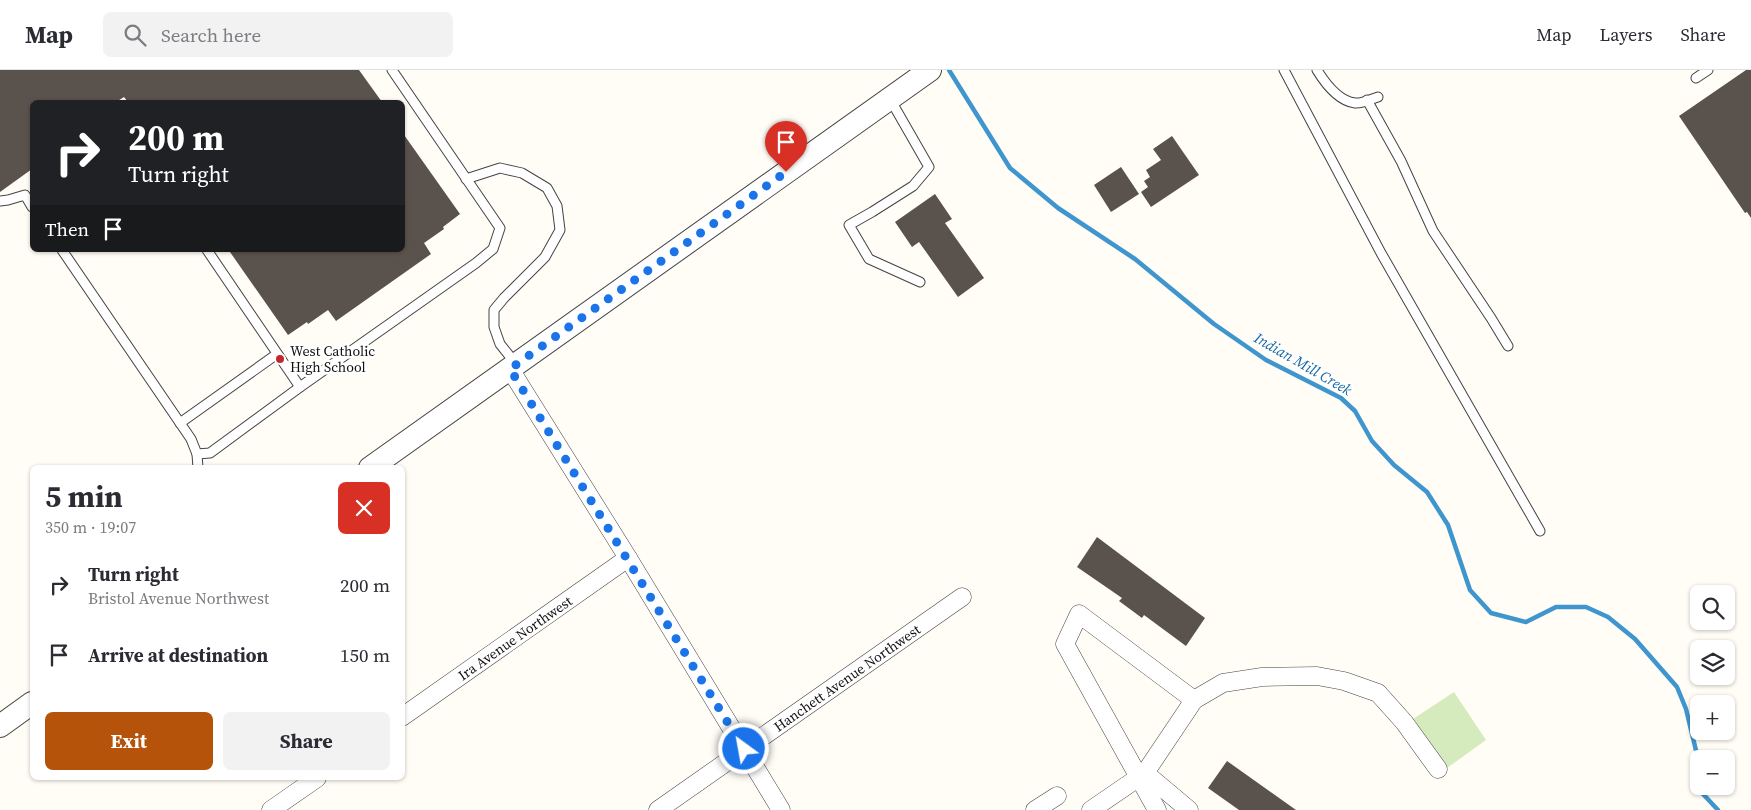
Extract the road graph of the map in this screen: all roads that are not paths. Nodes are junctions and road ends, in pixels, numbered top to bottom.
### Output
1 (392, 70) edge
2 (1284, 70) edge
3 (1317, 70) edge
4 (1708, 70) edge
5 (925, 73) edge
6 (1696, 78) dead end
7 (1378, 97) dead end
8 (890, 98) junction
9 (1368, 100) junction
10 (466, 178) junction
11 (29, 192) edge
12 (0, 201) edge
13 (63, 252) edge
14 (208, 252) edge
15 (920, 282) dead end
16 (1508, 346) dead end
17 (277, 354) junction
18 (513, 366) junction
19 (300, 387) junction
20 (180, 423) junction
21 (197, 454) junction
22 (198, 465) edge
23 (374, 465) edge
24 (1540, 530) dead end
25 (628, 558) junction
26 (962, 597) dead end
27 (1194, 700) junction
28 (30, 705) edge
29 (405, 715) edge
30 (0, 726) edge
31 (744, 749) junction
32 (1438, 769) dead end
33 (1142, 775) junction
34 (314, 780) edge
35 (1057, 796) dead end
36 (271, 810) edge
37 (658, 810) edge
38 (781, 810) edge
39 (1035, 810) edge
40 (1091, 810) edge
41 (1157, 810) edge
42 (1189, 810) edge

1 - 10 lane
2 - 24 lane
3 - 9 lane
4 - 6 lane
5 - 8 street
7 - 9 lane
8 - 15 lane
8 - 18 street
9 - 16 lane
10 - 18 lane
10 - 19 lane
11 - 12 lane
13 - 20 lane
14 - 17 lane
17 - 19 lane
17 - 20 lane
18 - 23 street
18 - 25 street
19 - 21 lane
20 - 21 lane
21 - 22 lane
25 - 29 street, Ira Avenue Northwest
25 - 31 street
26 - 31 street, Hanchett Avenue Northwest
27 - 32 street
27 - 33 street
27 - 33 street
28 - 30 street
31 - 37 street, Hanchett Avenue Northwest
31 - 38 street
33 - 40 street
33 - 41 street
33 - 42 street
34 - 36 street
35 - 39 street

